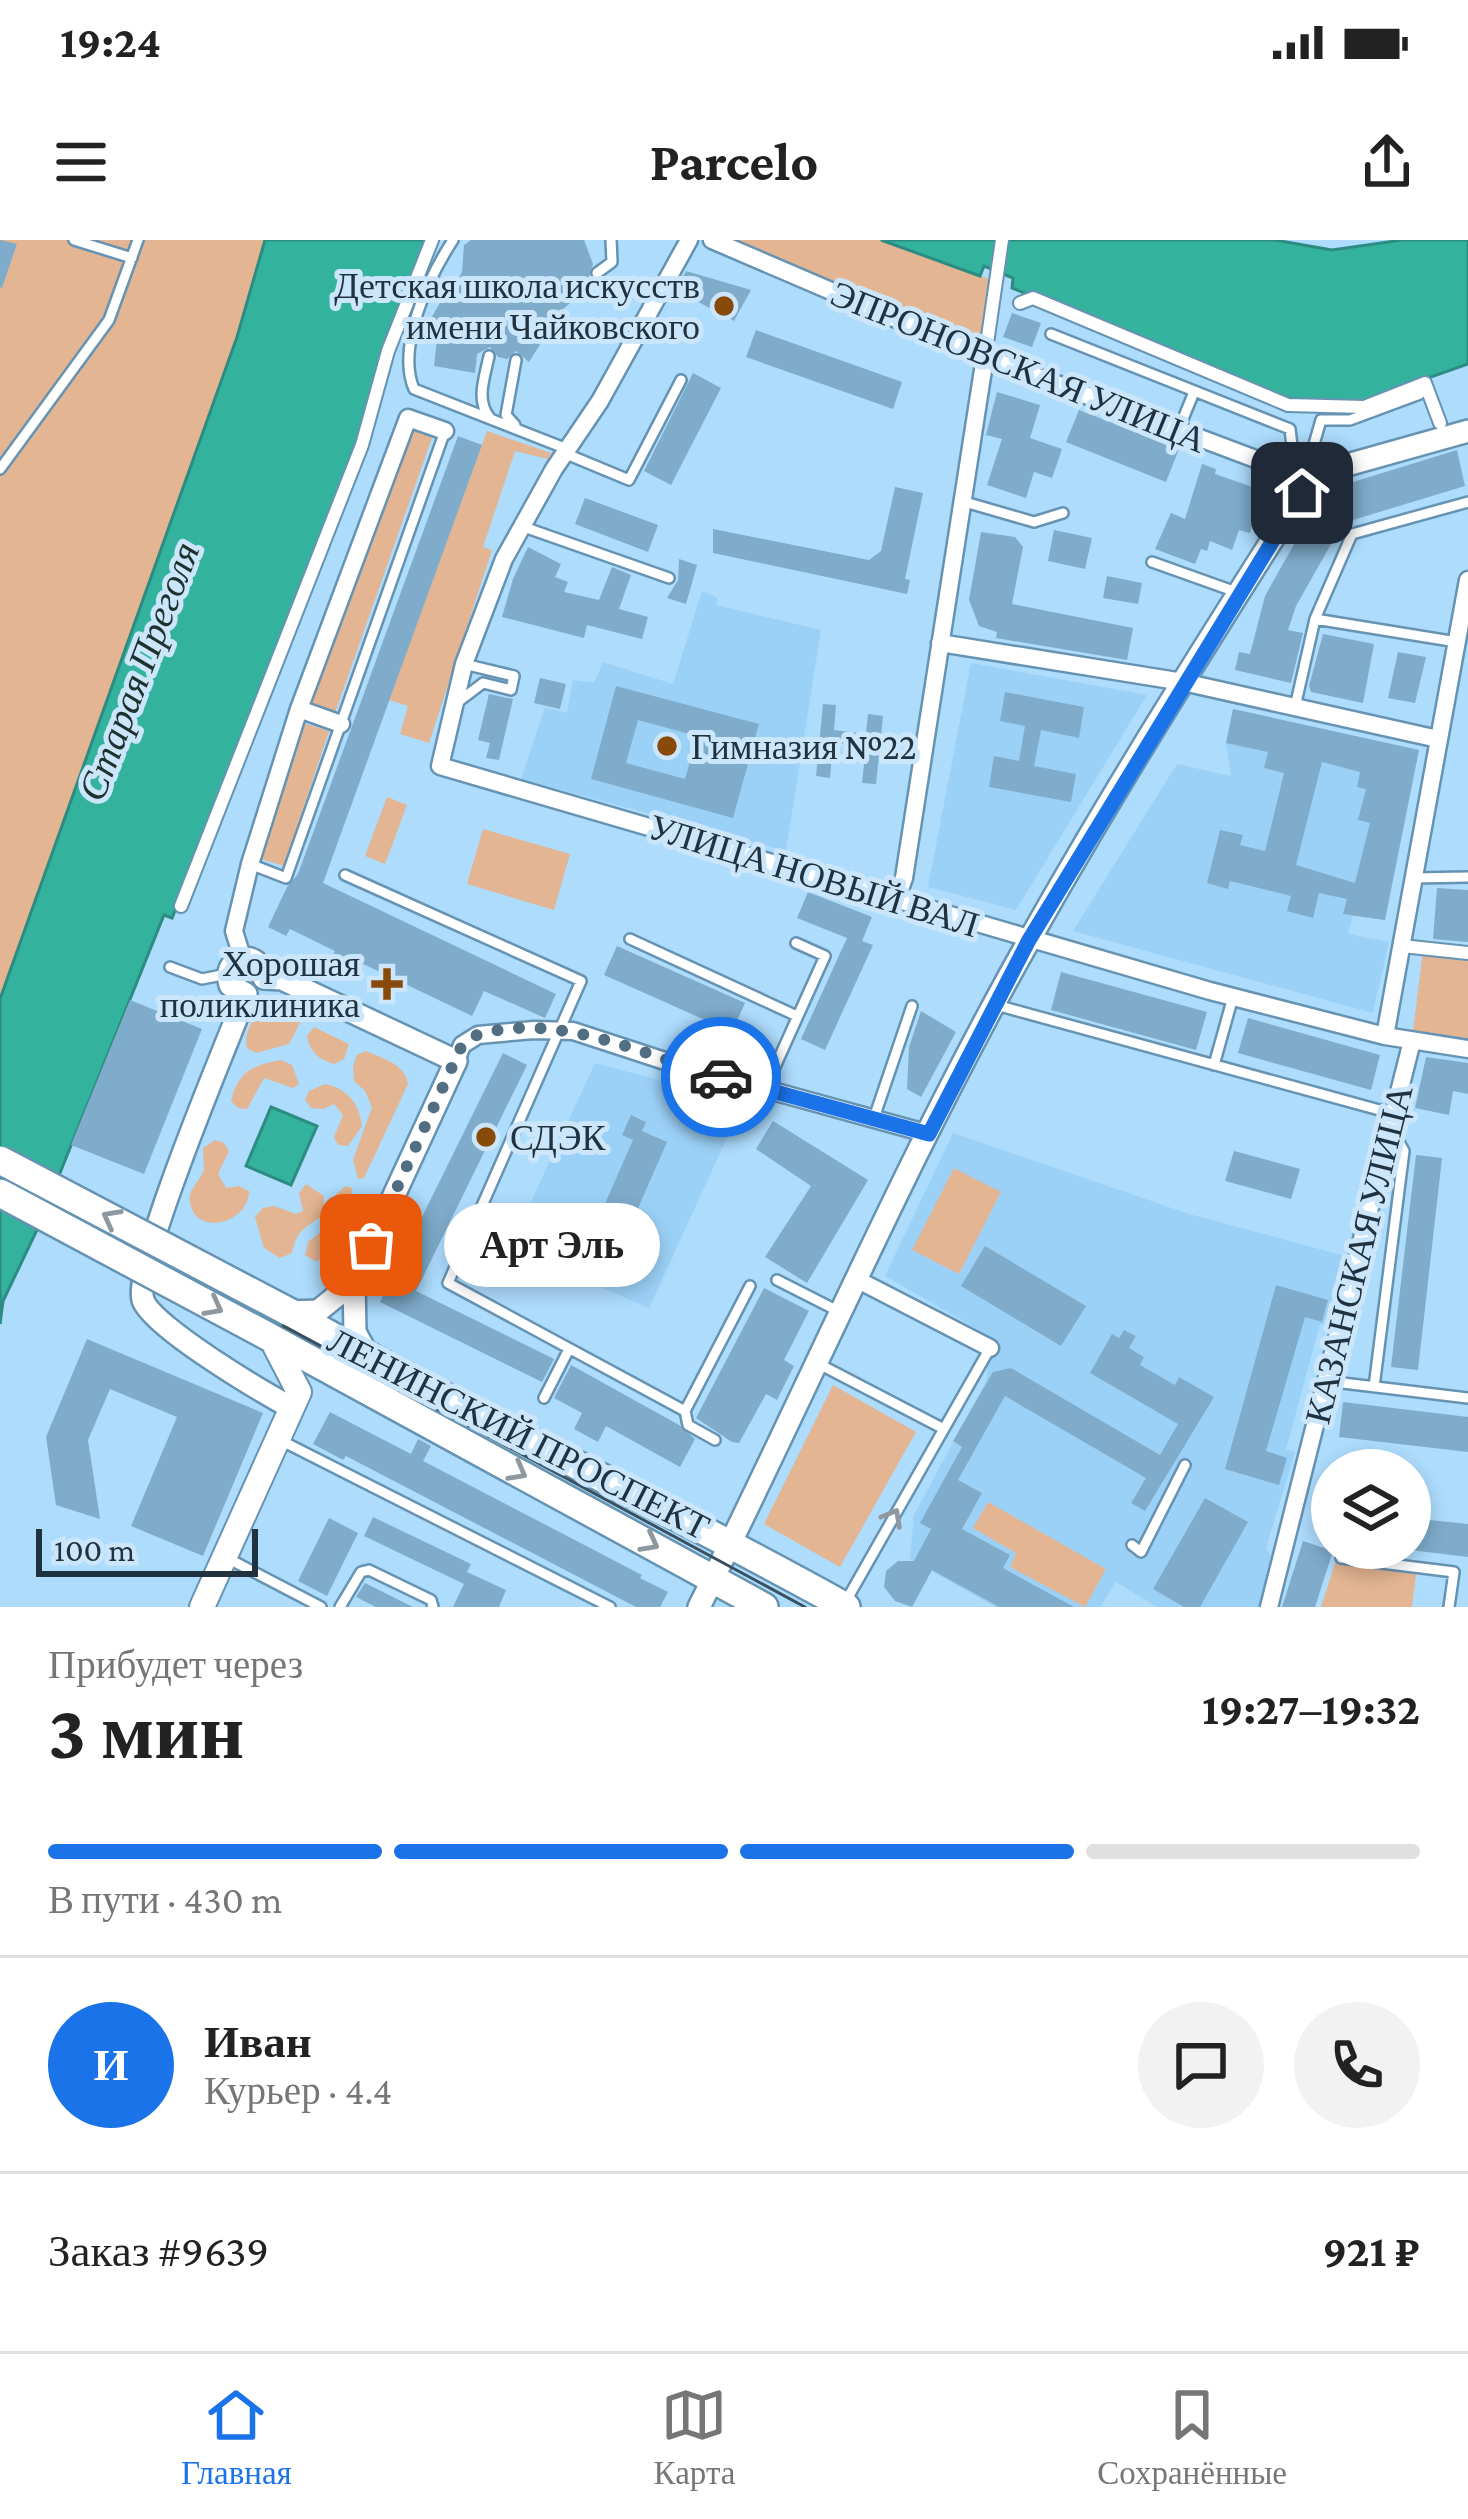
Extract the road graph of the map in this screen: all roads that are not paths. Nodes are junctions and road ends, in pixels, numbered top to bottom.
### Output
1 (74, 240) edge
2 (138, 240) edge
3 (432, 240) edge
4 (453, 240) edge
5 (611, 240) edge
6 (689, 240) edge
7 (712, 240) edge
8 (1002, 240) edge
9 (132, 258) junction
10 (597, 273) dead end
11 (1020, 303) dead end
12 (1051, 334) dead end
13 (490, 356) dead end
14 (985, 357) junction
15 (516, 360) dead end
16 (681, 380) dead end
17 (1194, 392) junction
18 (1420, 394) dead end
19 (490, 418) junction
20 (1440, 423) dead end
21 (519, 429) junction
22 (445, 431) joint
23 (1178, 431) junction
24 (1468, 431) edge
25 (566, 451) junction
26 (1311, 468) junction
27 (0, 469) edge
28 (965, 502) junction
29 (1468, 502) edge
30 (1063, 513) dead end
31 (521, 526) junction
32 (1152, 562) dead end
33 (669, 578) dead end
34 (1468, 580) edge
35 (1239, 592) junction
36 (481, 616) junction
37 (1315, 619) junction
38 (501, 622) dead end
39 (1457, 642) junction
40 (940, 643) junction
41 (464, 664) junction
42 (1183, 682) junction
43 (453, 706) junction
44 (1295, 707) junction
45 (299, 709) junction
46 (341, 724) junction
47 (1438, 739) junction
48 (250, 864) junction
49 (345, 875) dead end
50 (1468, 877) edge
51 (1414, 878) junction
52 (896, 900) junction
53 (181, 906) dead end
54 (630, 939) dead end
55 (1029, 940) junction
56 (796, 943) dead end
57 (1402, 946) junction
58 (1468, 953) edge
59 (234, 966) junction
60 (170, 967) dead end
61 (255, 986) junction
62 (1233, 997) junction
63 (996, 1005) junction
64 (912, 1006) dead end
65 (797, 1016) junction
66 (561, 1030) junction
67 (1385, 1036) junction
68 (1412, 1041) junction
69 (1468, 1049) edge
70 (456, 1061) junction
71 (1214, 1066) junction
72 (765, 1089) junction
73 (874, 1118) junction
74 (1392, 1121) junction
75 (929, 1134) junction
76 (0, 1160) edge
77 (0, 1193) edge
78 (777, 1280) dead end
79 (859, 1280) junction
80 (354, 1282) junction
81 (750, 1286) dead end
82 (289, 1312) junction
83 (842, 1312) junction
84 (271, 1337) junction
85 (569, 1348) junction
86 (990, 1348) joint
87 (369, 1358) junction
88 (819, 1364) junction
89 (341, 1376) junction
90 (1326, 1381) junction
91 (1374, 1387) junction
92 (544, 1398) dead end
93 (1468, 1398) edge
94 (296, 1400) junction
95 (685, 1411) junction
96 (942, 1428) junction
97 (278, 1439) junction
98 (715, 1440) dead end
99 (1185, 1465) dead end
100 (732, 1543) junction
101 (1132, 1545) dead end
102 (225, 1556) junction
103 (1430, 1569) edge
104 (713, 1578) junction
105 (597, 1604) edge
106 (343, 1606) edge
107 (844, 1606) edge
108 (202, 1607) edge
109 (321, 1607) edge
110 (433, 1607) edge
111 (610, 1607) edge
112 (698, 1607) edge
113 (764, 1607) edge
114 (1269, 1607) edge
115 (1449, 1607) edge

1 - 9 lane
2 - 9 lane
3 - 53 street
4 - 19 lane
5 - 10 lane
6 - 25 street
7 - 14 street, ЭПРОНОВСКАЯ УЛИЦА
8 - 14 street
9 - 27 lane
11 - 20 street, ЭПРОНОВСКАЯ УЛИЦА
12 - 17 lane
13 - 19 lane
14 - 23 street, ЭПРОНОВСКАЯ УЛИЦА
14 - 28 street
15 - 21 lane
16 - 25 lane
17 - 23 lane
17 - 26 lane
18 - 26 lane
19 - 21 lane
21 - 25 lane
22 - 45 street
22 - 46 lane
23 - 26 street, ЭПРОНОВСКАЯ УЛИЦА
24 - 26 street, ЭПРОНОВСКАЯ УЛИЦА
25 - 31 street
26 - 35 street
28 - 30 lane
28 - 40 street
29 - 37 lane
31 - 33 lane
31 - 36 street
32 - 35 lane
34 - 39 street
35 - 42 street
36 - 38 lane
36 - 41 street
37 - 39 lane
37 - 44 lane
39 - 47 street
40 - 42 street
40 - 52 street
41 - 43 street
41 - 43 lane
42 - 44 street
42 - 55 street
43 - 52 street, УЛИЦА НОВЫЙ ВАЛ
44 - 47 street
45 - 46 street
45 - 48 street
46 - 48 lane
47 - 51 street
48 - 59 street
49 - 66 lane
50 - 51 lane
51 - 57 street
52 - 55 street, УЛИЦА НОВЫЙ ВАЛ
54 - 65 lane
55 - 62 street, УЛИЦА НОВЫЙ ВАЛ
55 - 63 street
56 - 65 lane
57 - 58 street
57 - 67 street
59 - 60 lane
59 - 61 street
59 - 61 street
61 - 70 street
61 - 94 street
62 - 67 street, УЛИЦА НОВЫЙ ВАЛ
62 - 71 lane
63 - 71 lane
63 - 75 street
64 - 73 lane
65 - 72 lane
66 - 70 street
66 - 72 street
66 - 85 lane
67 - 68 street, УЛИЦА НОВЫЙ ВАЛ
68 - 69 street, УЛИЦА НОВЫЙ ВАЛ
68 - 74 street, КАЗАНСКАЯ УЛИЦА
70 - 80 street
71 - 74 lane
72 - 73 street
73 - 75 street
74 - 90 street, КАЗАНСКАЯ УЛИЦА
74 - 91 lane
75 - 79 street
82 -> 76 main road, ЛЕНИНСКИЙ ПРОСПЕКТ, bridge
77 -> 84 main road, ЛЕНИНСКИЙ ПРОСПЕКТ, bridge
78 - 83 lane
79 - 83 street
79 - 86 street
80 - 82 street
80 - 87 street
81 - 95 lane
82 - 87 main road, ЛЕНИНСКИЙ ПРОСПЕКТ
83 - 88 street
84 - 89 main road, ЛЕНИНСКИЙ ПРОСПЕКТ
84 - 94 main road
85 - 92 lane
85 - 95 lane
86 - 96 lane
87 - 100 main road, ЛЕНИНСКИЙ ПРОСПЕКТ
88 - 96 lane
88 - 100 street
89 - 94 main road
89 -> 104 main road, ЛЕНИНСКИЙ ПРОСПЕКТ
90 - 91 lane
90 - 114 street, КАЗАНСКАЯ УЛИЦА
91 - 93 lane
94 - 97 main road
95 - 98 lane
107 -> 96 lane
97 - 102 main road
97 - 105 lane
99 - 101 lane
100 - 104 street
100 - 107 main road, ЛЕНИНСКИЙ ПРОСПЕКТ
102 - 108 main road
102 - 109 lane
103 - 115 lane
104 - 112 street
104 - 113 main road, ЛЕНИНСКИЙ ПРОСПЕКТ
105 - 111 lane
106 - 110 lane

